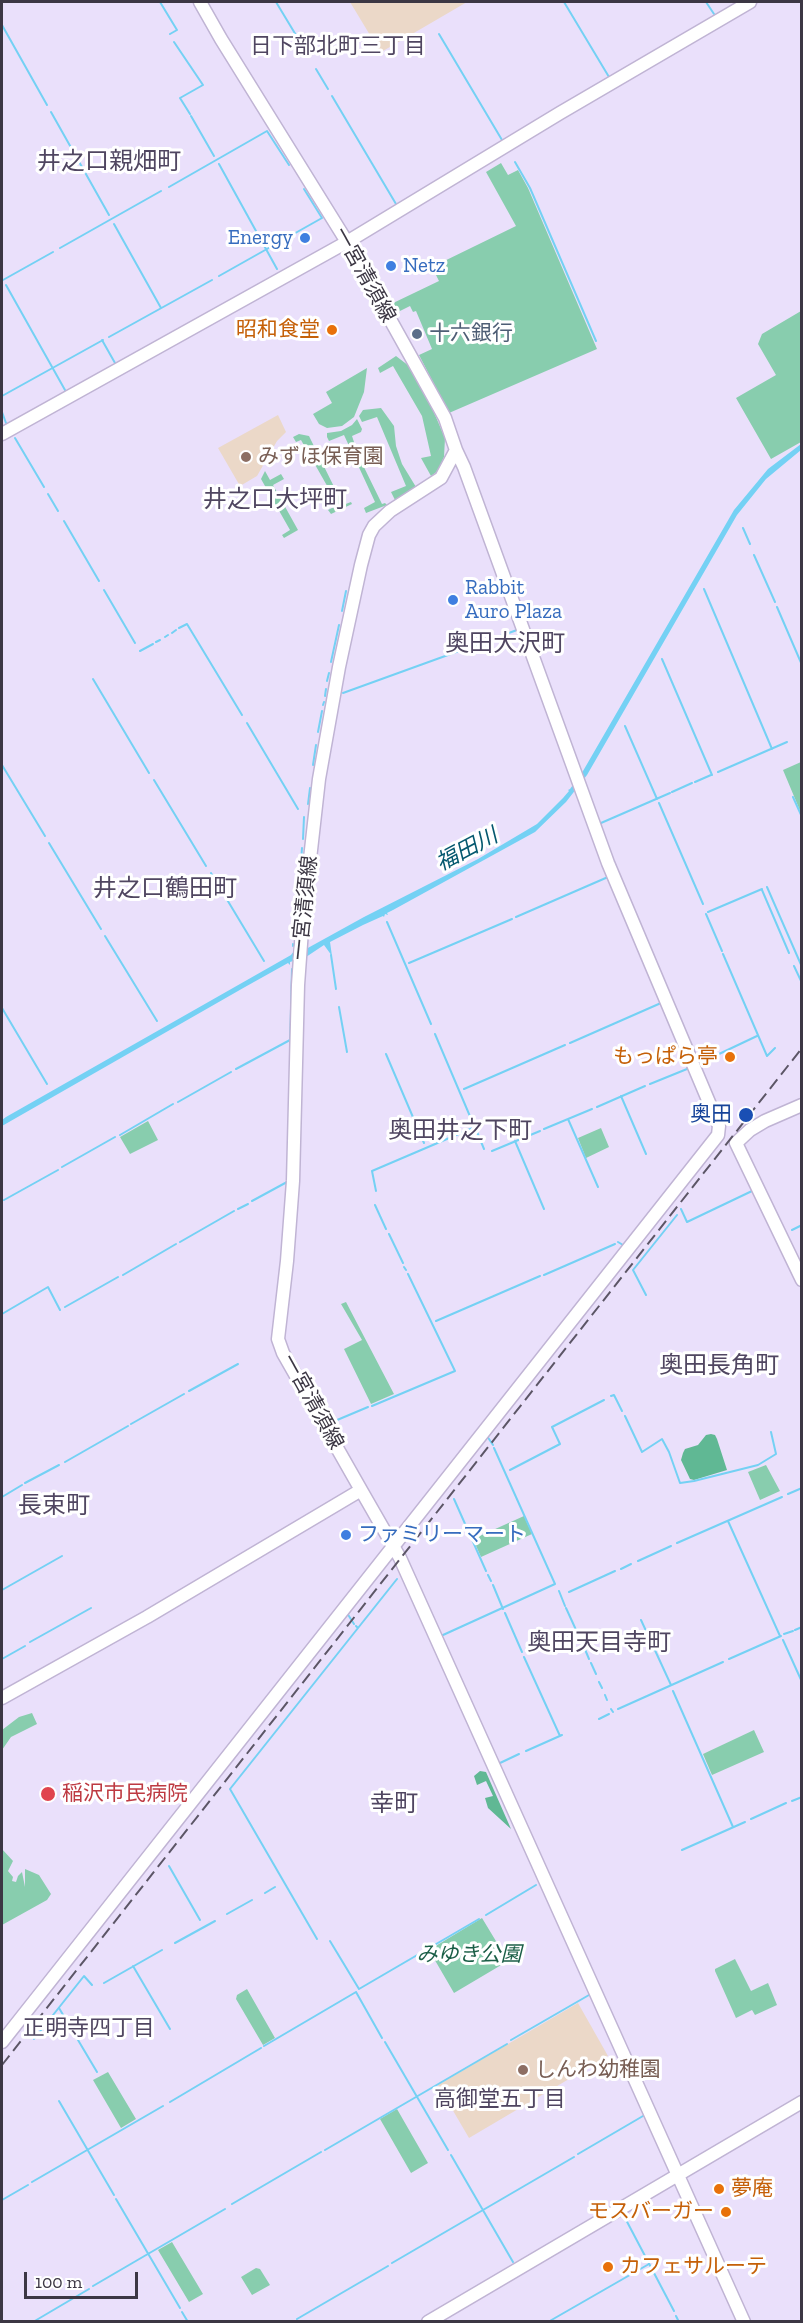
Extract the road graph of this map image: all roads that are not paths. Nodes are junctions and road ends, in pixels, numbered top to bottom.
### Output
1 (200, 2) edge
2 (750, 2) edge
3 (347, 242) junction
4 (2, 434) edge
5 (456, 450) junction
6 (801, 1105) edge
7 (801, 1280) edge
8 (361, 1490) junction
9 (393, 1546) junction
10 (2, 1698) edge
11 (2, 2042) edge
12 (801, 2102) edge
13 (678, 2175) junction
14 (428, 2322) edge
15 (744, 2322) edge

1 - 3 street, 一宮清須線
2 - 3 street
3 - 4 street
3 - 5 street, 一宮清須線
5 - 8 street, 一宮清須線
5 - 9 street
6 - 7 street
8 - 9 street, 一宮清須線
8 - 10 street
9 - 11 street
9 - 13 street, 一宮清須線
12 - 13 street
13 - 14 street
13 - 15 street, 一宮清須線

